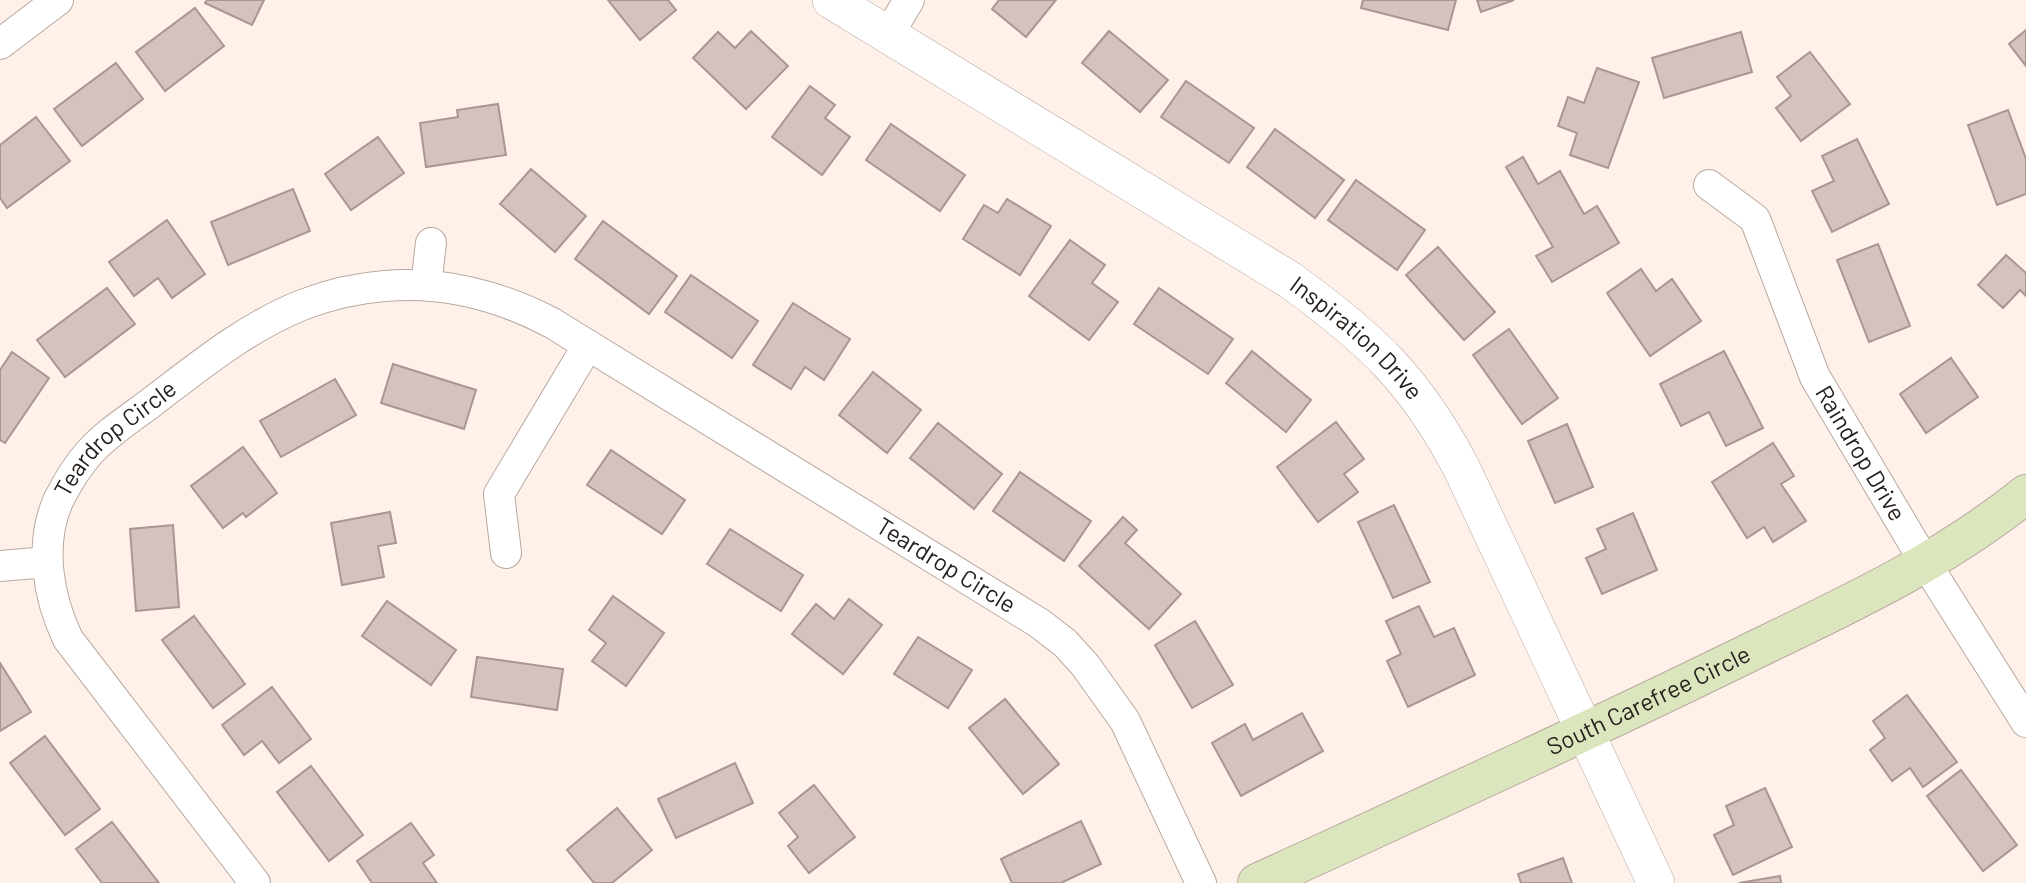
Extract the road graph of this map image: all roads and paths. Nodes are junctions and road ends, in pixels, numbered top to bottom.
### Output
1 (58, 0) edge
2 (831, 0) edge
3 (909, 0) edge
4 (888, 34) junction
5 (0, 44) edge
6 (1709, 185) dead end
7 (431, 243) dead end
8 (426, 285) junction
9 (589, 345) junction
10 (2026, 495) edge
11 (506, 553) dead end
12 (47, 562) junction
13 (1926, 565) junction
14 (0, 566) edge
15 (2026, 722) edge
16 (1586, 732) junction
17 (254, 883) edge
18 (1201, 883) edge
19 (1257, 883) edge
20 (1657, 883) edge

1 - 5 street
2 - 4 street, Inspiration Drive
3 - 4 street
4 - 16 street, Inspiration Drive
6 - 13 street, Raindrop Drive
7 - 8 street
8 - 9 street, Teardrop Circle
8 - 12 street, Teardrop Circle
9 - 11 street
9 - 18 street, Teardrop Circle
10 - 13 main road, South Carefree Circle
12 - 14 street
12 - 17 street, Teardrop Circle
13 - 15 street, Raindrop Drive
13 - 16 main road, South Carefree Circle
16 - 19 main road, South Carefree Circle
16 - 20 street, Inspiration Drive

